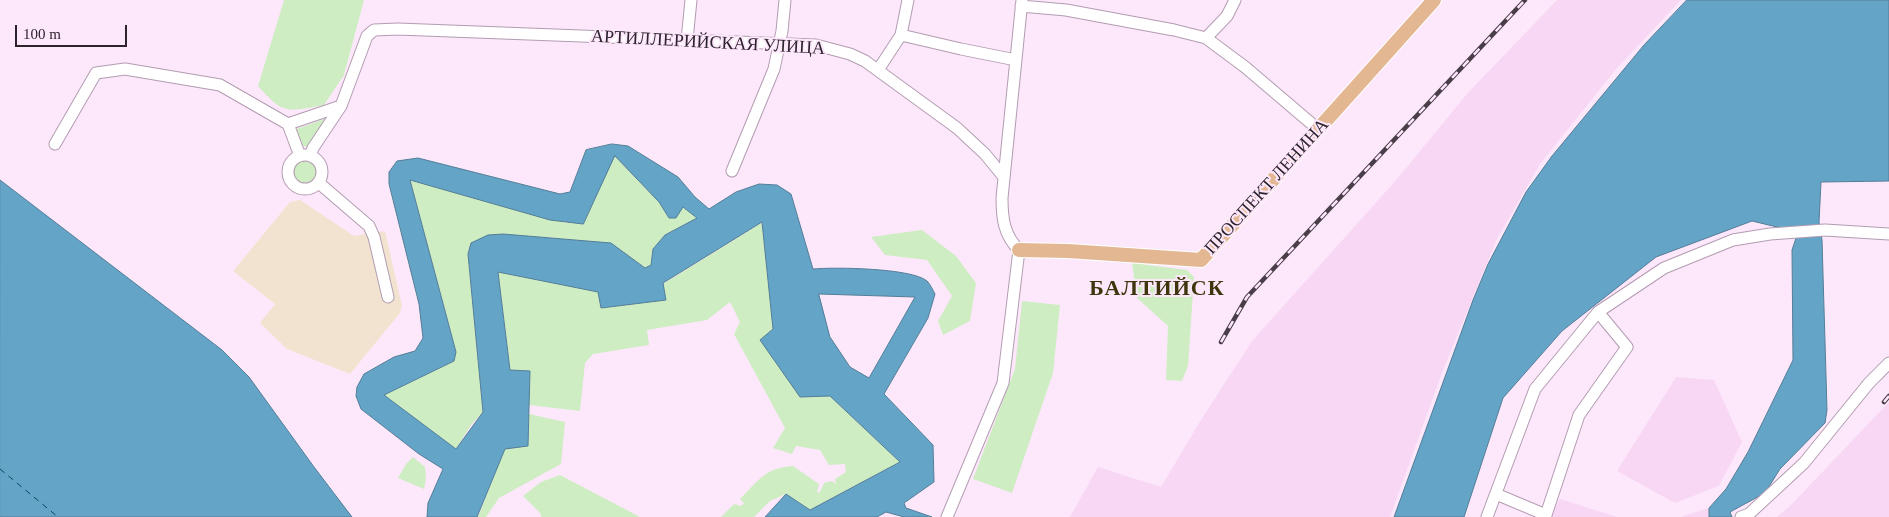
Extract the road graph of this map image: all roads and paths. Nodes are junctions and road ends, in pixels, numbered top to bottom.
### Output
1 (690, 0) edge
2 (785, 0) edge
3 (908, 0) edge
4 (1235, 0) edge
5 (1434, 0) edge
6 (1022, 3) edge
7 (901, 34) junction
8 (1206, 38) junction
9 (687, 40) junction
10 (780, 44) junction
11 (1016, 60) junction
12 (878, 70) junction
13 (341, 106) junction
14 (288, 124) junction
15 (1318, 130) junction
16 (55, 144) dead end
17 (305, 156) junction
18 (732, 170) dead end
19 (1003, 176) junction
20 (318, 183) junction
21 (1889, 234) edge
22 (1020, 250) junction
23 (388, 297) dead end
24 (1598, 312) junction
25 (1889, 363) edge
26 (1496, 494) junction
27 (1745, 516) edge
28 (947, 517) edge
29 (1487, 517) edge

1 - 9 street
2 - 10 street
3 - 7 street
4 - 8 street
5 - 15 main road, ПРОСПЕКТ ЛЕНИНА
6 - 8 street
6 - 11 street
7 - 11 street
7 - 12 street
8 - 15 street
9 - 10 street, АРТИЛЛЕРИЙСКАЯ УЛИЦА
9 - 13 street, АРТИЛЛЕРИЙСКАЯ УЛИЦА
10 - 12 street, АРТИЛЛЕРИЙСКАЯ УЛИЦА
10 - 18 street
11 - 19 street
12 - 19 street, АРТИЛЛЕРИЙСКАЯ УЛИЦА
13 - 14 street
13 - 17 street, АРТИЛЛЕРИЙСКАЯ УЛИЦА
14 - 16 street
14 - 17 street
15 - 22 main road, ПРОСПЕКТ ЛЕНИНА
17 - 20 street
17 - 20 street
19 - 22 street
20 - 23 street
21 - 24 street
22 - 28 street
24 - 26 street
24 - 26 street
25 - 27 street
26 - 29 street

